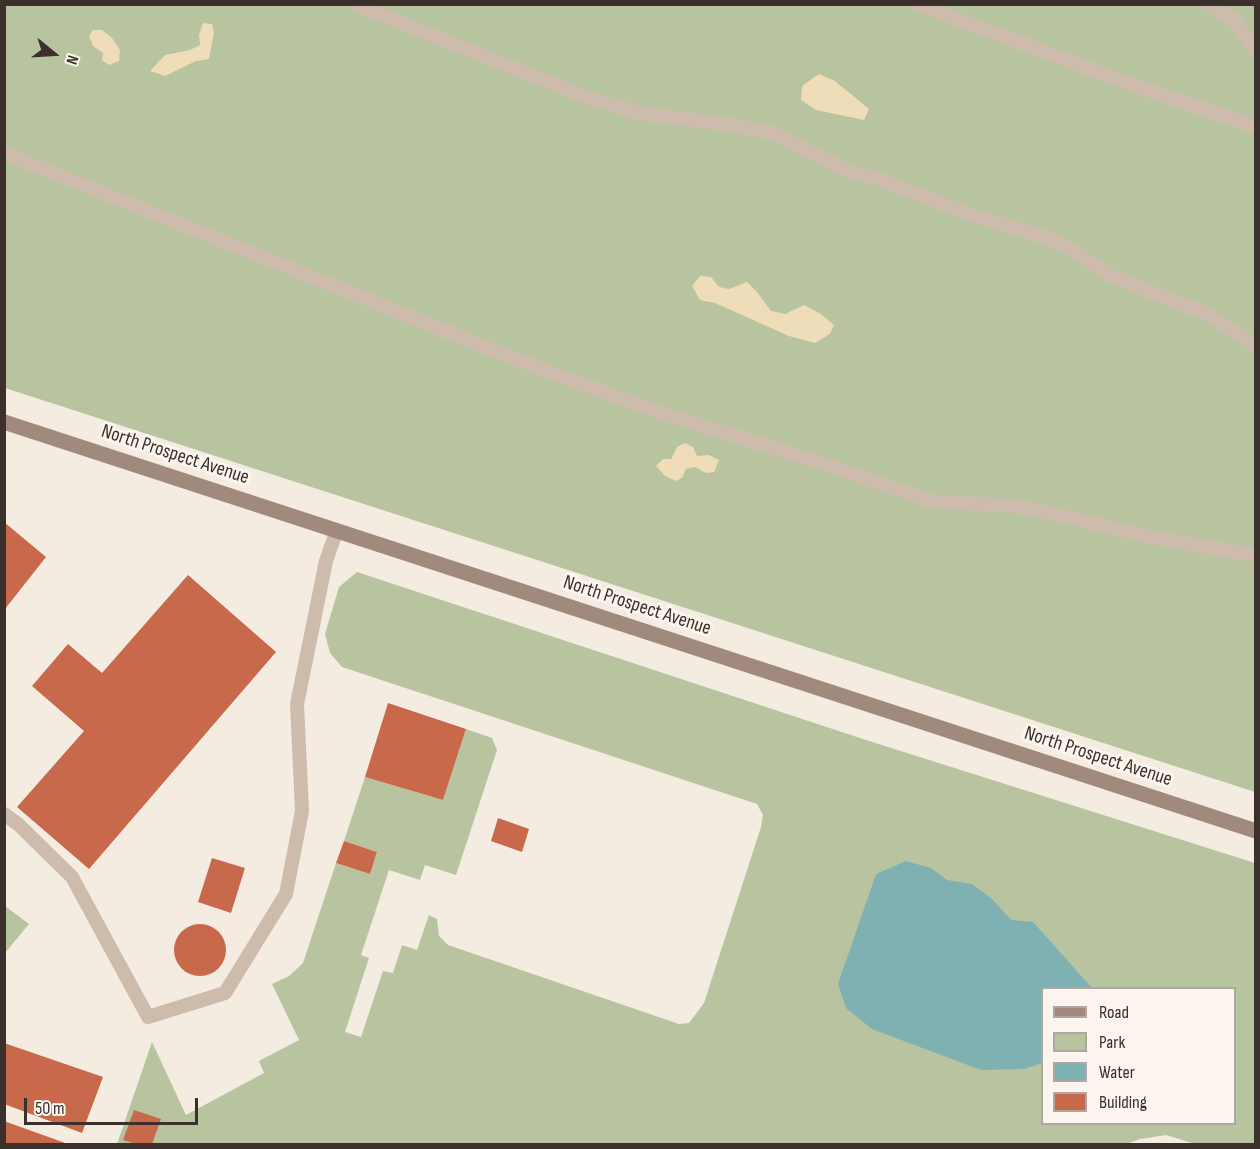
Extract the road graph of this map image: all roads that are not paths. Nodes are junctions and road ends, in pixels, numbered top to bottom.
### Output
1 (354, 4) edge
2 (917, 4) edge
3 (1207, 4) edge
4 (1256, 52) edge
5 (1256, 126) edge
6 (4, 153) edge
7 (1256, 345) edge
8 (4, 422) edge
9 (336, 530) junction
10 (1256, 556) edge
11 (4, 814) edge
12 (1256, 831) edge

1 - 7 lane
2 - 5 lane
3 - 4 lane
6 - 10 lane
8 - 9 main road, North Prospect Avenue
9 - 11 lane
9 - 12 main road, North Prospect Avenue

